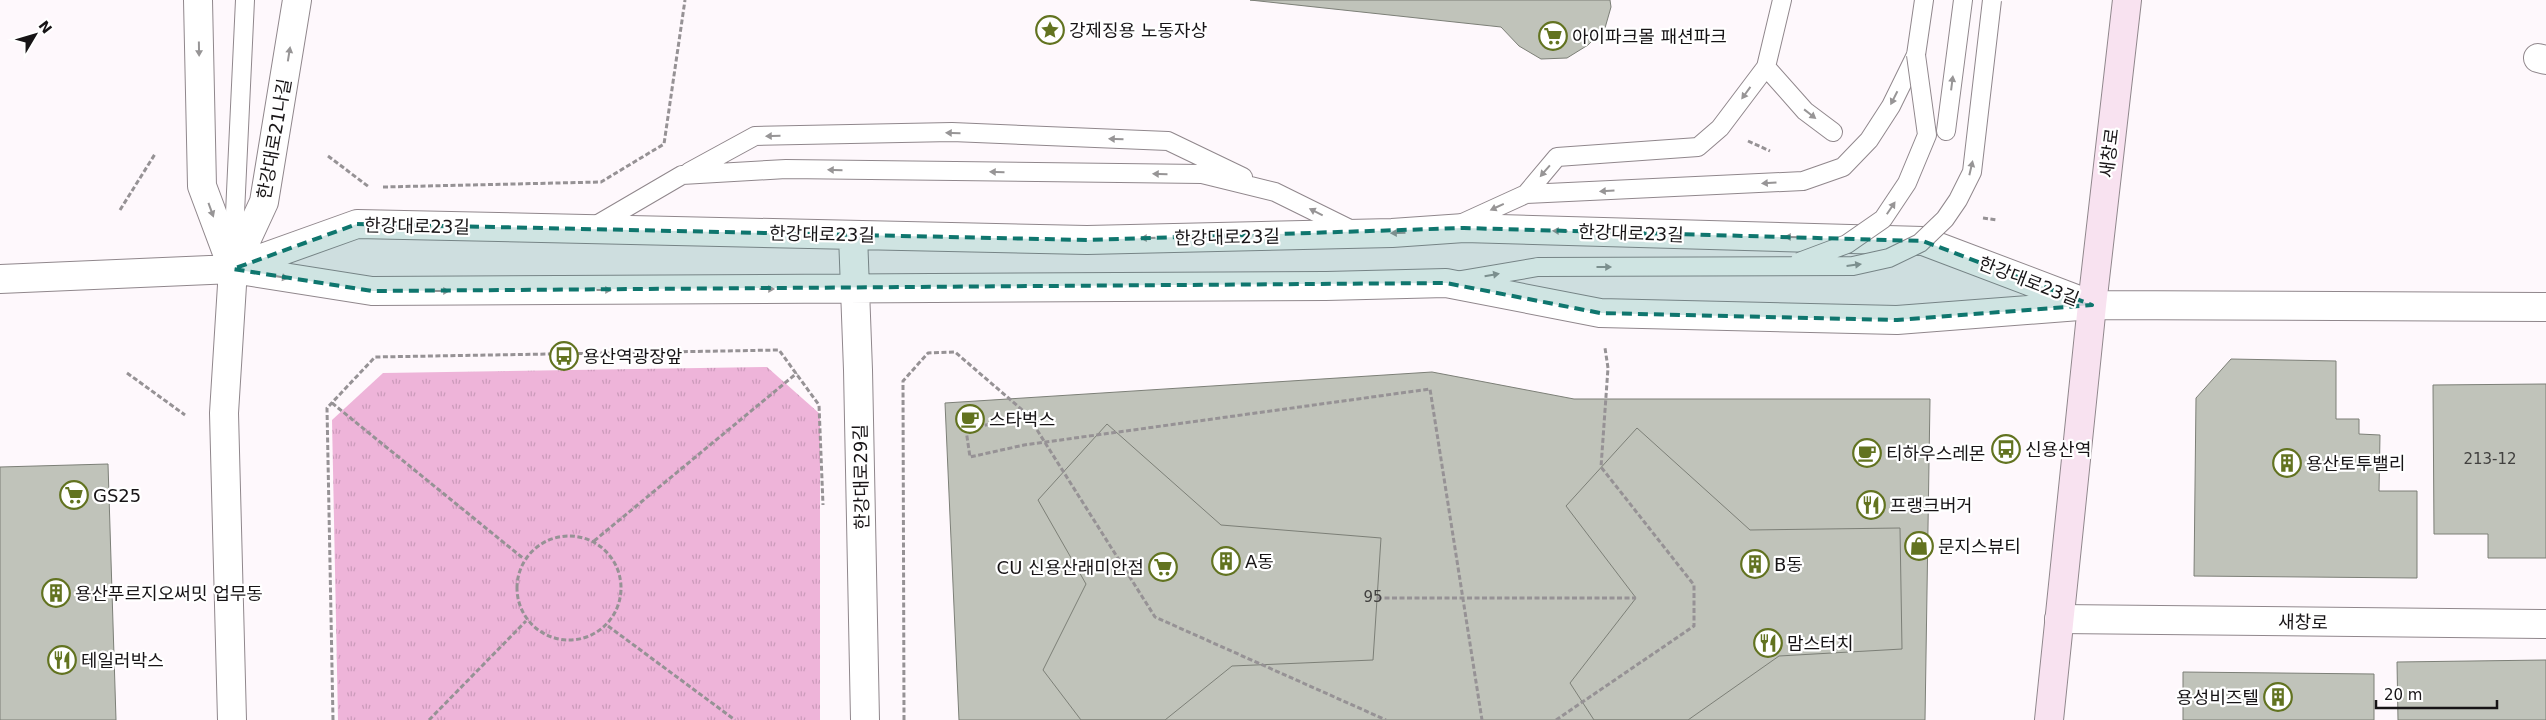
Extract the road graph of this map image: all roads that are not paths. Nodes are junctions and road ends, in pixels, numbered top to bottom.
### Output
1 (198, 0) edge
2 (245, 0) edge
3 (297, 0) edge
4 (1782, 0) edge
5 (1924, 0) edge
6 (1963, 0) edge
7 (1992, 0) edge
8 (2127, 0) edge
9 (1916, 55) junction
10 (1766, 67) junction
11 (1946, 131) dead end
12 (1833, 132) dead end
13 (682, 175) junction
14 (1275, 192) junction
15 (1534, 194) junction
16 (590, 229) junction
17 (1446, 231) junction
18 (1359, 234) junction
19 (853, 235) junction
20 (1790, 266) junction
21 (233, 268) junction
22 (0, 279) edge
23 (1446, 283) junction
24 (854, 288) junction
25 (2092, 306) junction
26 (2546, 307) edge
27 (2060, 619) junction
28 (2546, 624) edge
29 (232, 720) edge
30 (865, 720) edge
31 (2049, 720) edge

1 -> 21 street
2 - 21 lane
21 -> 3 street, 한강대로21나길
4 - 10 lane
5 - 9 lane
11 -> 6 lane
20 -> 7 lane, bridge
8 - 25 main road, 새창로
9 -> 15 lane
20 -> 9 lane, bridge
10 -> 12 lane
10 -> 15 lane
14 -> 13 lane
14 -> 13 lane
13 - 16 lane
18 -> 14 lane
15 -> 17 lane
16 - 19 street, 한강대로23길
16 - 21 street, 한강대로23길
17 -> 18 street, 한강대로23길
25 -> 17 street, 한강대로23길
18 -> 19 street, 한강대로23길
19 - 24 street, 한강대로29길
23 -> 20 lane, bridge
21 - 22 street, 한강대로23길
21 -> 24 street, 한강대로23길
21 - 29 street
23 - 24 street, 한강대로23길
23 - 25 street, 한강대로23길
24 - 30 street, 한강대로29길
25 - 26 street
25 - 27 main road, 새창로
27 - 28 street, 새창로
27 - 31 main road, 새창로

